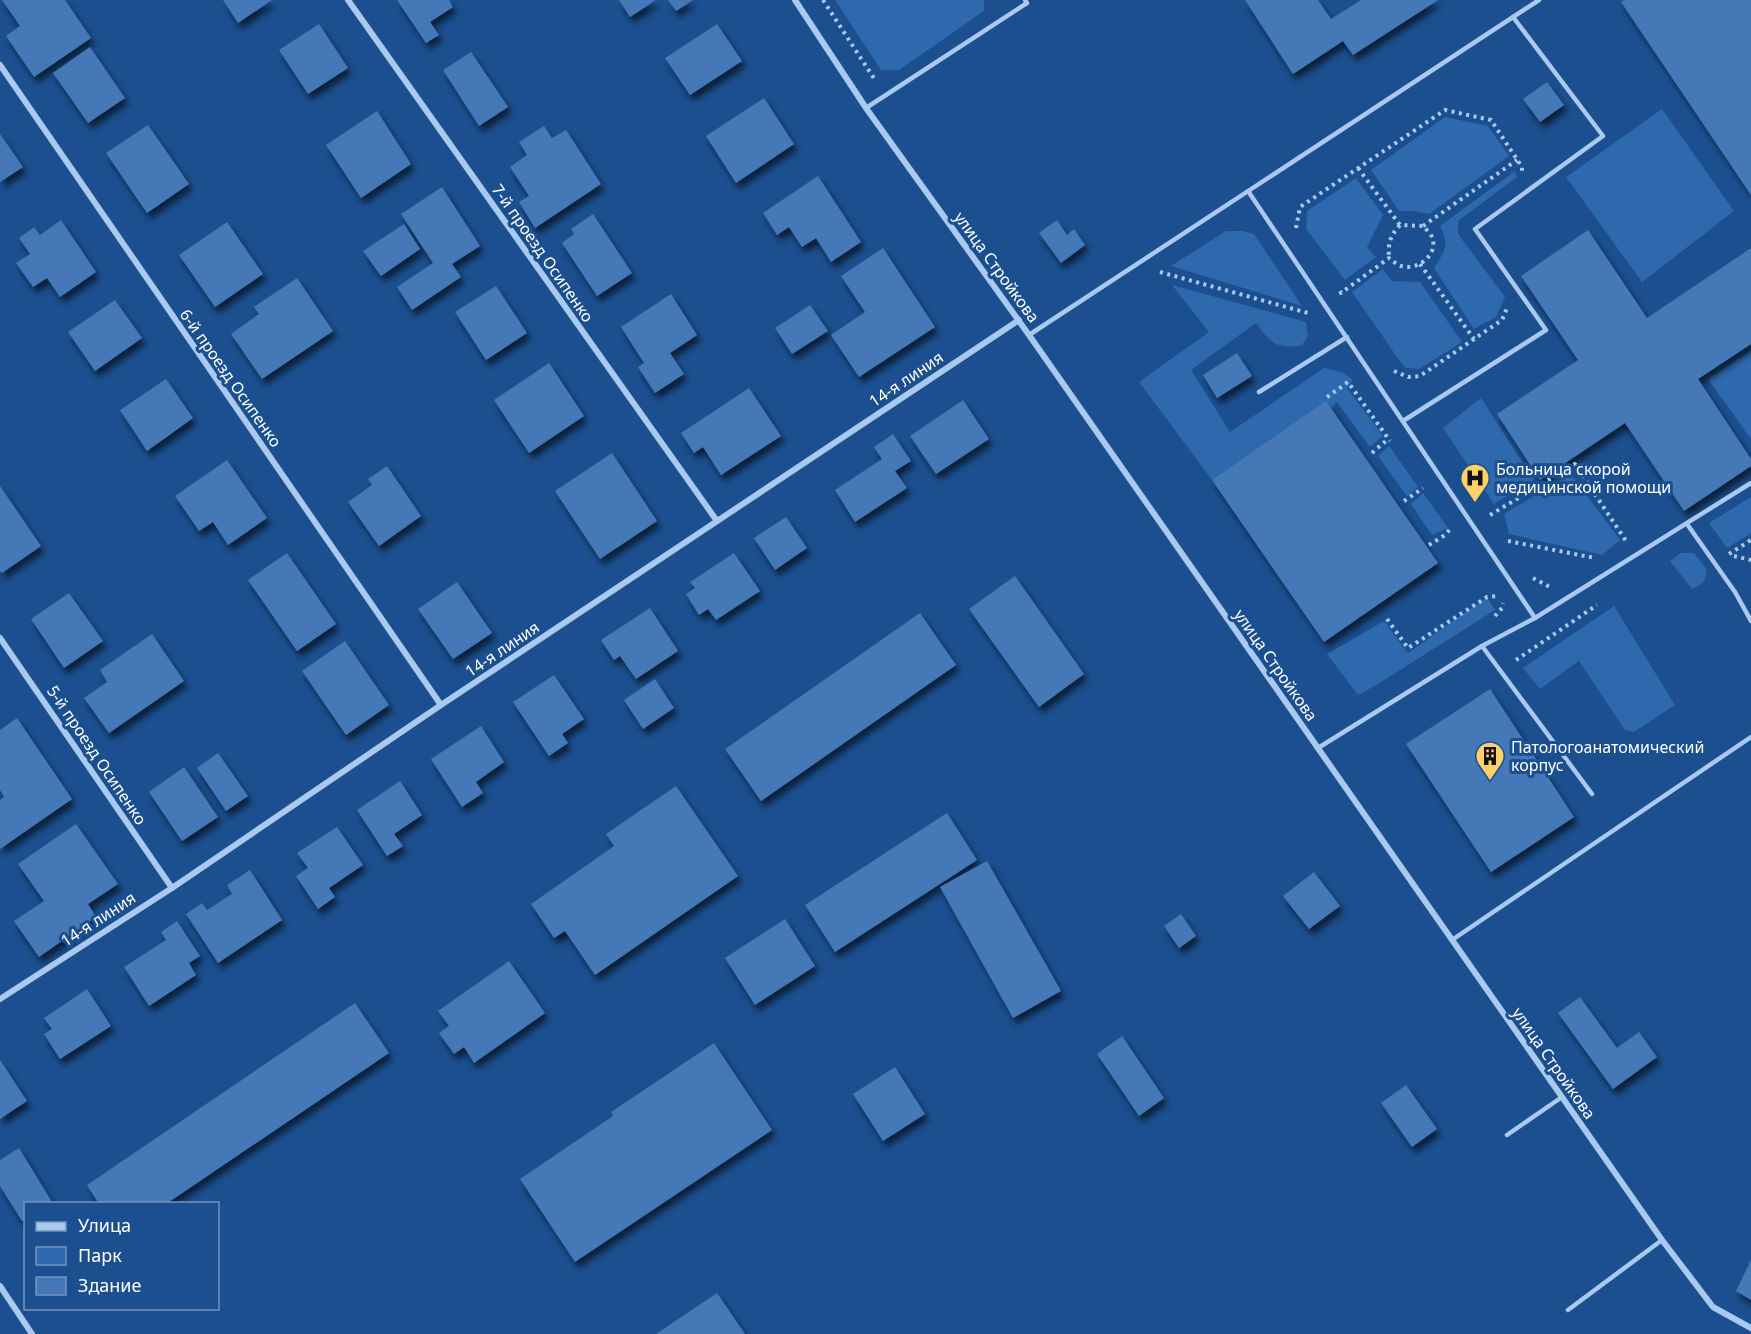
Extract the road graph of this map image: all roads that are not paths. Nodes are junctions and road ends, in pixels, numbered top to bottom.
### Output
1 (348, 0) edge
2 (795, 0) edge
3 (1025, 0) edge
4 (1539, 0) edge
5 (1513, 17) junction
6 (0, 65) edge
7 (866, 108) junction
8 (1248, 191) junction
9 (1019, 320) junction
10 (1029, 335) junction
11 (1347, 337) junction
12 (1259, 392) dead end
13 (1403, 422) junction
14 (1751, 483) edge
15 (717, 522) junction
16 (1687, 524) junction
17 (1535, 618) junction
18 (1751, 621) edge
19 (0, 638) edge
20 (1482, 646) junction
21 (441, 705) junction
22 (1751, 736) edge
23 (1318, 748) junction
24 (1592, 794) dead end
25 (172, 888) junction
26 (1452, 940) junction
27 (0, 999) edge
28 (1562, 1097) junction
29 (1507, 1135) dead end
30 (1662, 1240) junction
31 (0, 1286) edge
32 (1568, 1310) dead end
33 (1751, 1328) edge
34 (32, 1334) edge

1 - 15 street, 7-й проезд Осипенко
2 - 7 street, улица Стройкова
3 - 7 lane
4 - 5 lane
5 - 8 lane
5 - 13 lane
6 - 21 street, 6-й проезд Осипенко
7 - 9 street, улица Стройкова
8 - 10 lane
8 - 11 lane
9 - 10 street, улица Стройкова
9 - 15 street, 14-я линия
10 - 23 street, улица Стройкова
11 - 12 lane
11 - 13 lane
13 - 17 lane
14 - 16 lane
15 - 21 street, 14-я линия
16 - 17 lane
16 - 18 lane
17 - 20 lane
19 - 25 street, 5-й проезд Осипенко
20 - 23 lane
20 - 24 lane
21 - 25 street, 14-я линия
22 - 26 lane
23 - 26 street, улица Стройкова
25 - 27 street, 14-я линия
26 - 28 street, улица Стройкова
28 - 29 lane
28 - 30 street, улица Стройкова
30 - 32 lane
30 - 33 street, улица Стройкова
31 - 34 street

